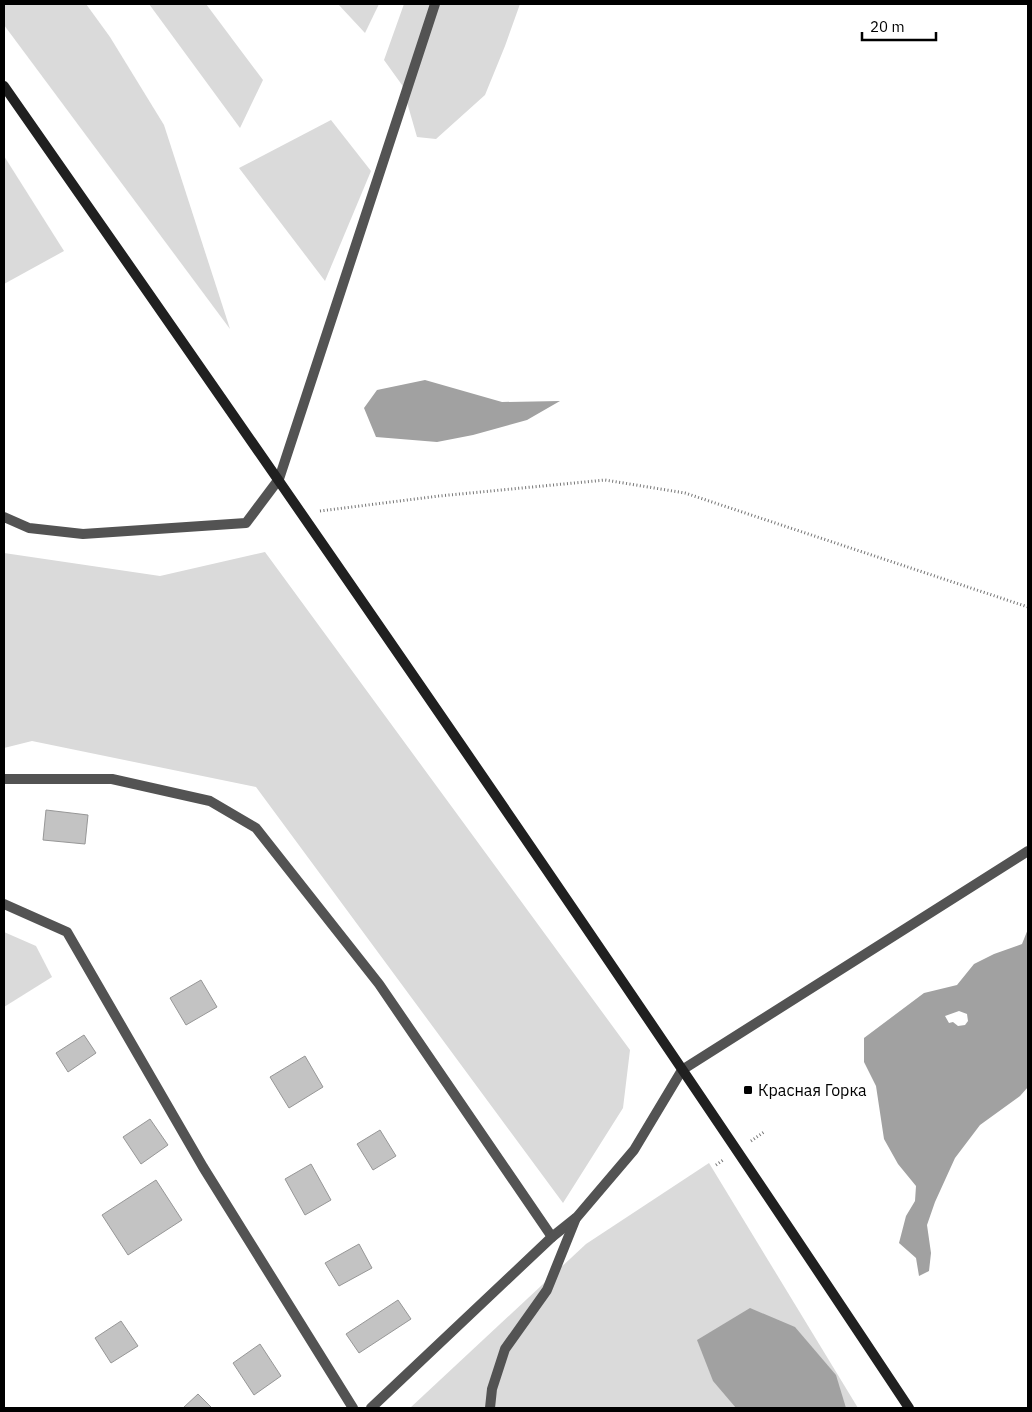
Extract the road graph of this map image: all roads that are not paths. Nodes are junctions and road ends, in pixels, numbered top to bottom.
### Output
1 (435, 4) edge
2 (4, 86) edge
3 (279, 479) junction
4 (4, 517) edge
5 (4, 779) edge
6 (1028, 851) edge
7 (4, 904) edge
8 (682, 1070) junction
9 (577, 1217) junction
10 (552, 1237) junction
11 (353, 1408) edge
12 (371, 1408) edge
13 (490, 1408) edge
14 (909, 1408) edge

1 - 3 street
2 - 3 main road
3 - 4 street
3 - 8 main road
5 - 10 street
6 - 8 street
7 - 11 street
8 - 9 street
8 - 14 main road
9 - 10 street
9 - 13 street
10 - 12 street

